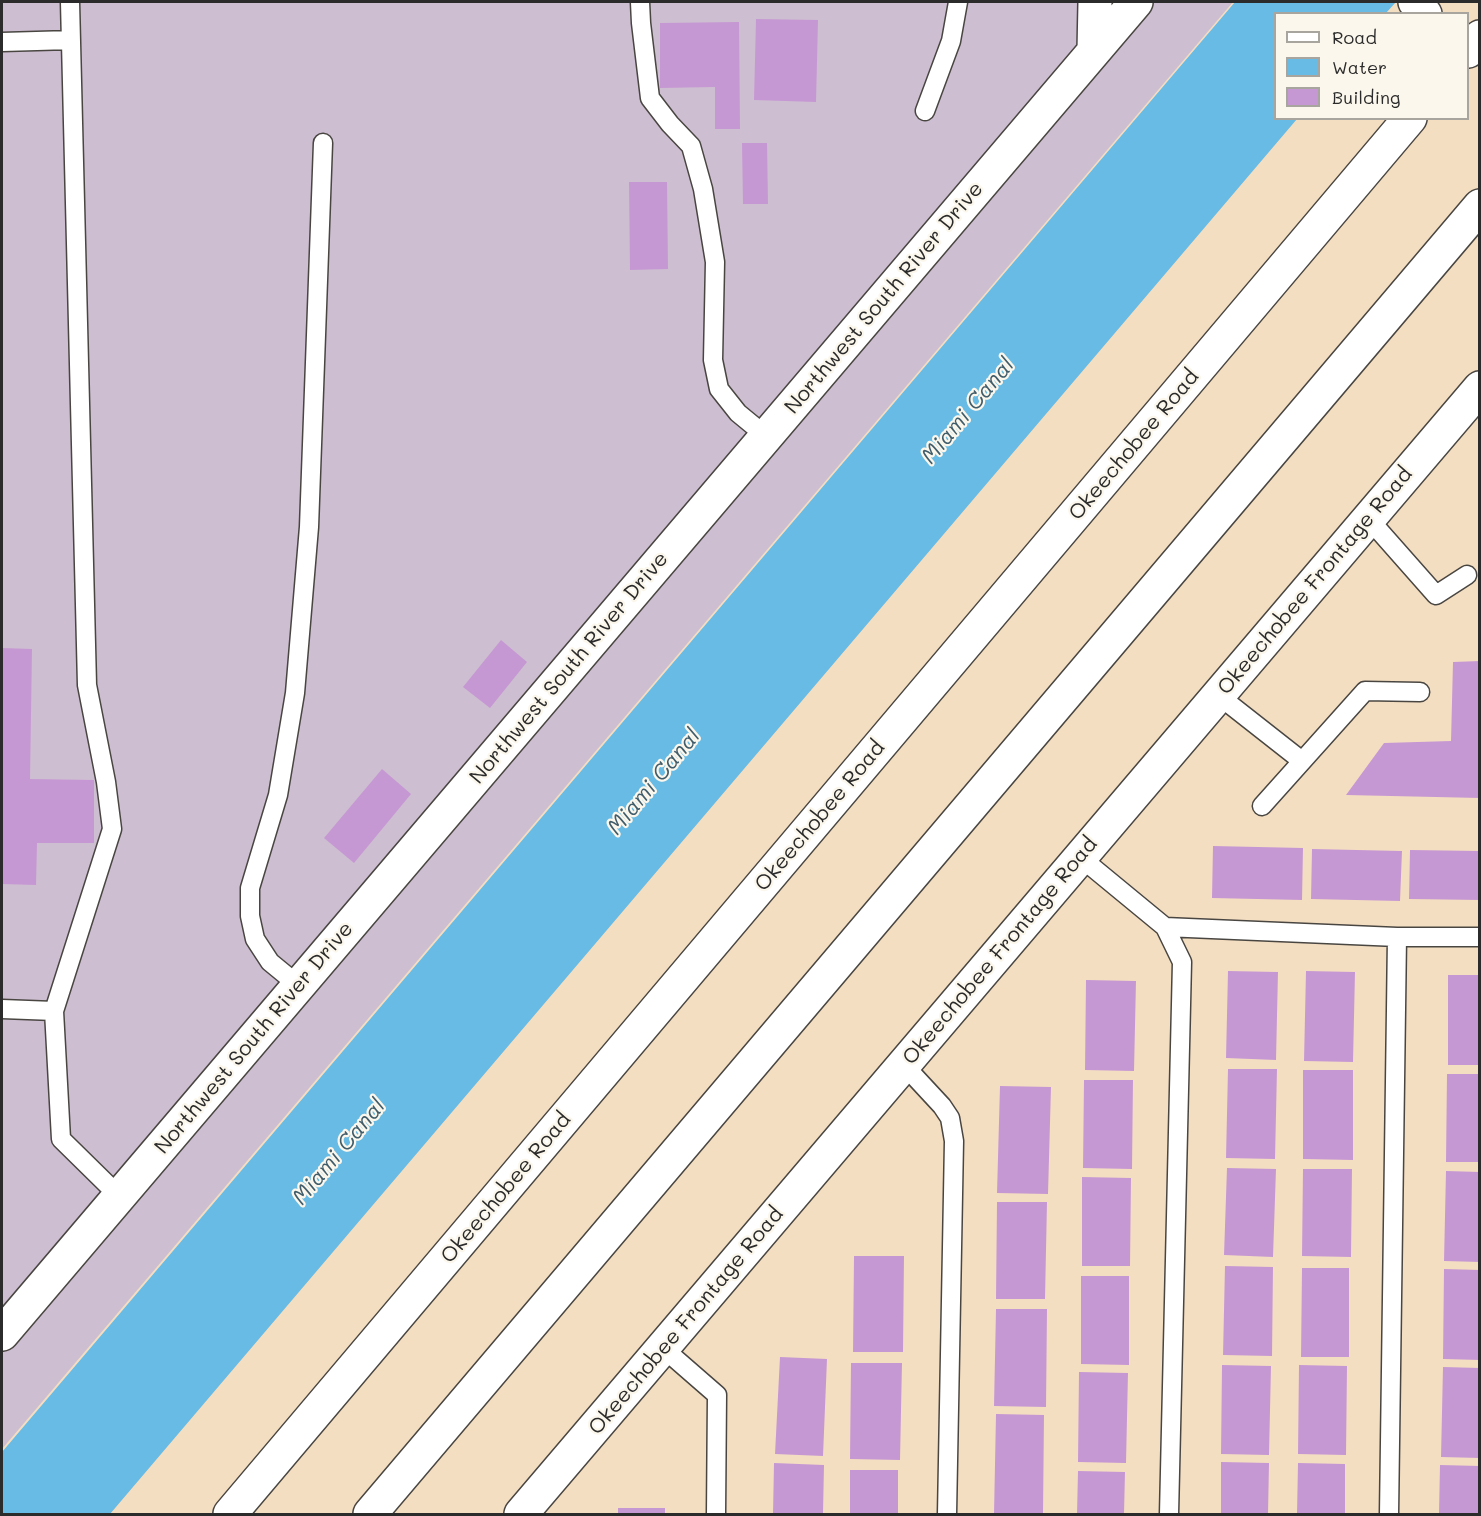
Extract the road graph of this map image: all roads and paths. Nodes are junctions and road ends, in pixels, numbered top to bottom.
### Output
1 (70, 2) edge
2 (640, 2) edge
3 (957, 2) edge
4 (1095, 2) edge
5 (1136, 2) edge
6 (1479, 37) edge
7 (70, 40) junction
8 (2, 42) edge
9 (1469, 49) edge
10 (1094, 51) junction
11 (925, 111) dead end
12 (1408, 120) edge
13 (323, 143) dead end
14 (1479, 206) edge
15 (1479, 388) edge
16 (766, 436) junction
17 (1368, 518) junction
18 (1467, 575) dead end
19 (1420, 692) dead end
20 (1218, 695) junction
21 (1302, 761) junction
22 (1262, 806) dead end
23 (1080, 857) junction
24 (1165, 927) junction
25 (1397, 937) junction
26 (1479, 937) edge
27 (298, 986) junction
28 (2, 1009) edge
29 (54, 1011) junction
30 (904, 1065) junction
31 (119, 1196) junction
32 (2, 1334) edge
33 (663, 1348) junction
34 (230, 1515) edge
35 (370, 1515) edge
36 (521, 1515) edge
37 (716, 1515) edge
38 (947, 1515) edge
39 (1169, 1515) edge
40 (1389, 1515) edge

1 - 7 lane
2 - 16 lane
3 - 11 lane
4 - 10 main road
5 - 10 main road, Northwest South River Drive
6 - 9 main road
7 - 8 lane
7 - 29 lane
10 - 16 main road, Northwest South River Drive
12 - 34 main road, Okeechobee Road
13 - 27 lane
14 - 35 main road
15 - 17 main road, Okeechobee Frontage Road
16 - 27 main road, Northwest South River Drive
17 - 18 lane
17 - 20 main road, Okeechobee Frontage Road
19 - 21 lane
20 - 21 lane
20 - 23 main road, Okeechobee Frontage Road
21 - 22 lane
23 - 24 lane
23 - 30 main road, Okeechobee Frontage Road
24 - 25 lane
24 - 39 lane
25 - 26 lane
25 - 40 lane
27 - 31 main road, Northwest South River Drive
28 - 29 lane
29 - 31 lane
30 - 33 main road, Okeechobee Frontage Road
30 - 38 lane
31 - 32 main road, Northwest South River Drive
33 - 36 main road, Okeechobee Frontage Road
33 - 37 lane

